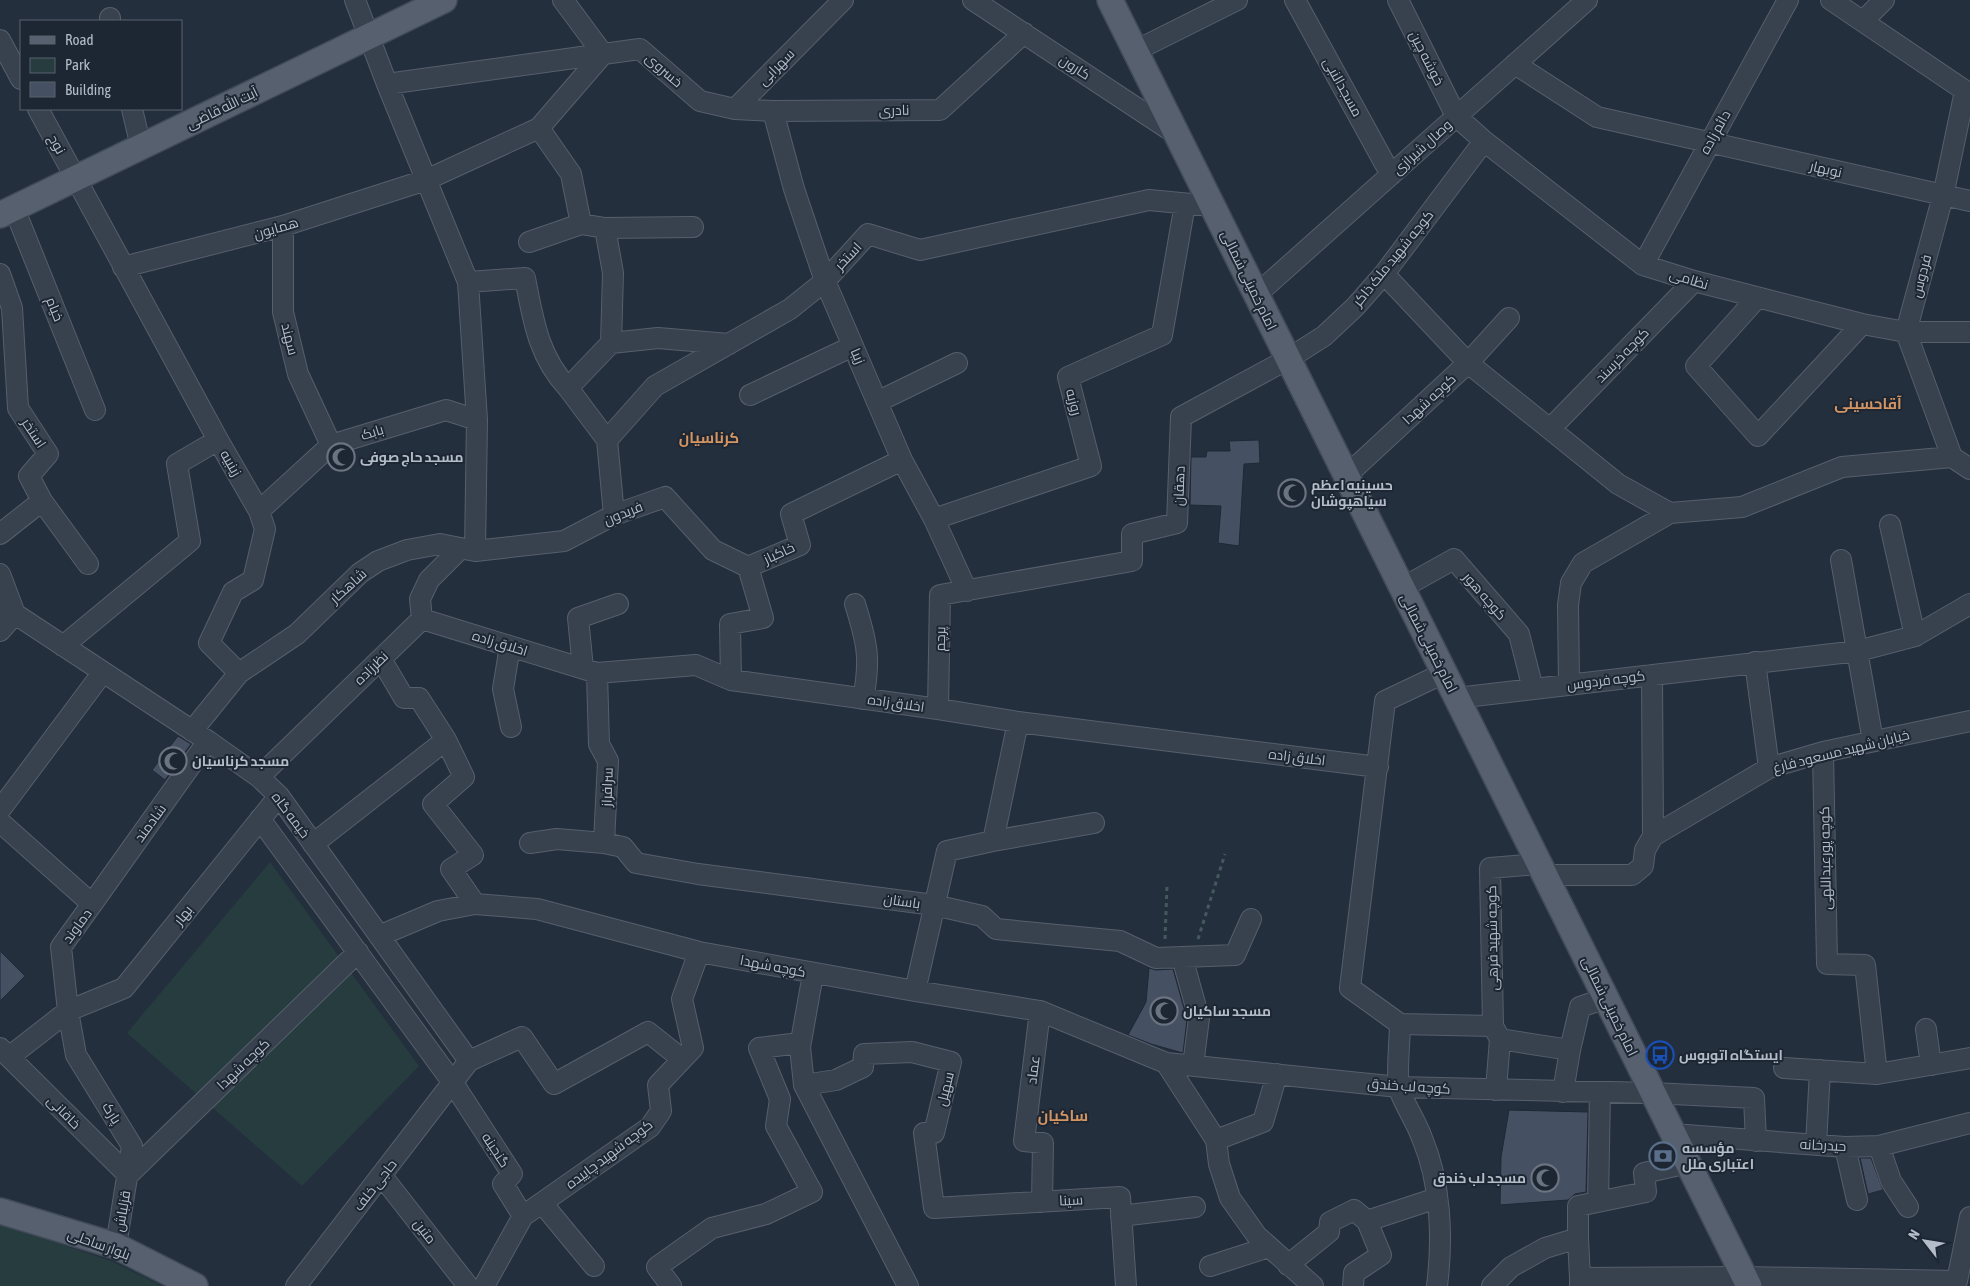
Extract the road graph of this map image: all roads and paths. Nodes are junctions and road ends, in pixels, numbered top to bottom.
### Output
1 (355, 0) edge
2 (444, 0) edge
3 (563, 0) edge
4 (843, 0) edge
5 (973, 0) edge
6 (1110, 0) edge
7 (1237, 0) edge
8 (1295, 0) edge
9 (1398, 0) edge
10 (1587, 0) edge
11 (1788, 0) edge
12 (1831, 0) edge
13 (1884, 0) edge
14 (1862, 21) junction
15 (1024, 33) junction
16 (368, 37) junction
17 (0, 40) edge
18 (1135, 51) junction
19 (603, 54) junction
20 (1515, 64) junction
21 (20, 77) edge
22 (387, 84) junction
23 (1968, 92) edge
24 (735, 109) junction
25 (39, 110) edge
26 (132, 110) edge
27 (773, 112) junction
28 (1456, 116) junction
29 (539, 128) junction
30 (1176, 134) junction
31 (1484, 141) junction
32 (1709, 142) junction
33 (141, 147) junction
34 (1391, 174) junction
35 (76, 179) junction
36 (426, 180) junction
37 (1942, 196) junction
38 (1970, 201) edge
39 (1185, 204) junction
40 (1212, 206) junction
41 (7, 212) edge
42 (582, 224) junction
43 (284, 226) junction
44 (693, 227) dead end
45 (605, 228) junction
46 (529, 242) dead end
47 (1643, 265) junction
48 (123, 267) junction
49 (0, 274) edge
50 (1384, 274) junction
51 (825, 281) junction
52 (1694, 281) junction
53 (468, 282) junction
54 (1256, 294) junction
55 (1757, 298) junction
56 (1509, 318) dead end
57 (1862, 324) junction
58 (1906, 332) junction
59 (1970, 332) edge
60 (611, 343) junction
61 (729, 344) junction
62 (853, 346) junction
63 (1288, 359) junction
64 (957, 363) dead end
65 (1468, 363) junction
66 (568, 388) junction
67 (750, 395) dead end
68 (877, 402) junction
69 (95, 410) dead end
70 (477, 420) junction
71 (1550, 429) junction
72 (218, 440) junction
73 (607, 440) junction
74 (331, 445) junction
75 (1952, 457) junction
76 (902, 460) junction
77 (1970, 468) edge
78 (1346, 476) junction
79 (42, 501) junction
80 (259, 510) junction
81 (1670, 512) junction
82 (614, 515) junction
83 (934, 519) junction
84 (1890, 525) dead end
85 (0, 534) edge
86 (468, 550) junction
87 (1841, 560) dead end
88 (88, 564) dead end
89 (748, 567) junction
90 (0, 574) edge
91 (1402, 588) junction
92 (967, 592) junction
93 (618, 604) dead end
94 (854, 604) dead end
95 (1970, 604) edge
96 (7, 609) edge
97 (422, 619) junction
98 (0, 631) edge
99 (1915, 636) junction
100 (63, 646) junction
101 (510, 646) junction
102 (1858, 651) junction
103 (381, 659) junction
104 (1755, 662) junction
105 (590, 671) junction
106 (103, 672) junction
107 (239, 673) junction
108 (1444, 673) junction
109 (1652, 675) junction
110 (731, 680) junction
111 (1569, 685) junction
112 (1533, 689) junction
113 (1457, 698) junction
114 (863, 699) junction
115 (938, 709) junction
116 (1970, 721) edge
117 (1018, 722) junction
118 (511, 727) dead end
119 (200, 736) junction
120 (446, 740) junction
121 (1873, 741) junction
122 (1823, 752) junction
123 (1378, 767) junction
124 (1769, 768) junction
125 (259, 778) junction
126 (279, 796) junction
127 (0, 810) edge
128 (260, 819) junction
129 (0, 822) edge
130 (1094, 823) dead end
131 (1653, 836) junction
132 (993, 841) junction
133 (530, 843) dead end
134 (313, 844) junction
135 (604, 844) junction
136 (1225, 854) dead end
137 (1542, 870) junction
138 (1167, 886) dead end
139 (92, 904) junction
140 (475, 904) junction
141 (934, 905) junction
142 (1251, 919) dead end
143 (379, 936) junction
144 (358, 952) junction
145 (699, 952) junction
146 (1180, 957) junction
147 (813, 974) junction
148 (915, 991) junction
149 (1606, 998) junction
150 (68, 1011) junction
151 (1040, 1011) junction
152 (1400, 1024) junction
153 (1926, 1029) dead end
154 (1497, 1032) junction
155 (800, 1043) junction
156 (1570, 1050) junction
157 (4, 1053) edge
158 (76, 1055) joint
159 (1970, 1058) edge
160 (682, 1059) junction
161 (469, 1062) junction
162 (1166, 1063) junction
163 (1931, 1065) junction
164 (1193, 1066) junction
165 (1784, 1068) dead end
166 (1820, 1070) junction
167 (1277, 1074) junction
168 (1877, 1074) junction
169 (453, 1083) junction
170 (804, 1085) junction
171 (1398, 1087) junction
172 (1496, 1090) junction
173 (1563, 1092) junction
174 (1600, 1092) junction
175 (1653, 1093) junction
176 (1970, 1124) edge
177 (1673, 1134) junction
178 (1216, 1140) junction
179 (1756, 1141) junction
180 (1816, 1145) junction
181 (1879, 1146) junction
182 (1845, 1147) junction
183 (1688, 1163) junction
184 (128, 1175) junction
185 (382, 1176) junction
186 (1437, 1198) junction
187 (1858, 1200) dead end
188 (1598, 1201) junction
189 (1042, 1202) junction
190 (542, 1203) junction
191 (1194, 1207) dead end
192 (1908, 1207) dead end
193 (934, 1208) joint
194 (0, 1211) edge
195 (523, 1216) junction
196 (1122, 1216) junction
197 (1970, 1217) edge
198 (1367, 1221) junction
199 (1578, 1238) junction
200 (116, 1246) junction
201 (1269, 1247) junction
202 (1288, 1265) junction
203 (594, 1266) dead end
204 (1210, 1266) dead end
205 (1747, 1281) edge
206 (1580, 1282) edge
207 (1955, 1284) edge
208 (194, 1286) edge
209 (296, 1286) edge
210 (468, 1286) edge
211 (484, 1286) edge
212 (671, 1286) edge
213 (908, 1286) edge
214 (1126, 1286) edge
215 (1313, 1286) edge
216 (1353, 1286) edge
217 (1437, 1286) edge
218 (1492, 1286) edge

1 - 16 street
2 - 16 main road, آیت الله قاضی
3 - 19 street
4 - 24 street, سهرابی
5 - 15 street, کارون
6 - 18 main road, امام خمینی شمالی
7 - 18 street
8 - 34 street, مسجدالنبی
9 - 28 street, خوشه چین
10 - 20 street, وصال شیرازی
11 - 32 street, دائم زاده
12 - 14 street
13 - 14 street
14 - 23 street
15 - 27 street, نادری
15 - 30 street, کارون
16 - 22 street
16 - 33 main road, آیت الله قاضی
17 - 21 street
18 - 30 main road, امام خمینی شمالی
19 - 22 street, خسروی
19 - 24 street, خسروی
19 - 29 street
20 - 28 street, وصال شیرازی
20 - 32 street, نوبهار
22 - 36 street
23 - 37 street, فردوس
24 - 27 street, نادری
25 - 35 street, نوح
26 - 33 street
27 - 51 street, زیبا
28 - 31 street, نظامی
28 - 34 street, وصال شیرازی
29 - 36 street, همایون
29 - 42 street
30 - 40 main road, امام خمینی شمالی
31 - 47 street, نظامی
31 - 50 street, کوچه شهید ملک ذاکر
32 - 37 street, نوبهار
32 - 47 street, دائم زاده
33 - 35 main road, آیت الله قاضی
34 - 54 street, وصال شیرازی
35 - 41 main road, آیت الله قاضی
35 - 48 street, زینبیه
36 - 43 street, همایون
36 - 53 street
37 - 38 street, نوبهار
37 - 58 street, فردوس
39 - 40 street, استخر
39 - 51 street, استخر
39 - 83 street, روزبه
40 - 54 main road, امام خمینی شمالی
41 - 69 street, خیام
42 - 45 street
42 - 46 street
43 - 48 street, همایون
43 - 74 street, سهند
44 - 45 street
45 - 60 street
47 - 52 street, نظامی
48 - 72 street, زینبیه
49 - 79 street, استخر
50 - 63 street, کوچه شهید ملک ذاکر
50 - 65 street
51 - 61 street, استخر
51 - 62 street, زیبا
52 - 55 street, نظامی
52 - 71 street, کوچه خرسند
53 - 66 street
53 - 70 street
54 - 63 main road, امام خمینی شمالی
55 - 57 street, نظامی
55 - 57 street
56 - 65 street, کوچه شهدا
57 - 58 street, نظامی
58 - 59 street, نظامی
58 - 75 street
60 - 61 street
60 - 66 street
61 - 73 street, استخر
62 - 67 street
62 - 68 street, زیبا
63 - 78 main road, امام خمینی شمالی
63 - 92 street, دهقان
64 - 68 street
65 - 71 street
65 - 78 street, کوچه شهدا
66 - 73 street
68 - 76 street, زیبا
70 - 74 street, بابک
70 - 86 street
71 - 81 street
72 - 80 street, زینبیه
72 - 100 street
73 - 82 street
74 - 80 street, بابک
75 - 77 street
75 - 81 street
76 - 83 street, زیبا
76 - 89 street, خاکباز
78 - 91 main road, امام خمینی شمالی
79 - 85 street
79 - 88 street
80 - 107 street, زینبیه
81 - 111 street
82 - 86 street, فریدون
82 - 89 street, فریدون
83 - 92 street, زیبا
84 - 99 street
86 - 97 street
86 - 107 street, شاهکار
87 - 102 street
89 - 110 street, خاکباز
90 - 96 street
91 - 108 main road, امام خمینی شمالی
91 - 112 street, کوچه هور
92 - 115 street, پرچم
93 - 105 street, سرافراز
94 - 114 street
95 - 99 street, کوچه فردوس
96 - 98 street
96 - 100 street, خیمه گاه
97 - 101 street, اخلاق زاده
97 - 103 street, نظرزاده
99 - 102 street, کوچه فردوس
100 - 106 street, خیمه گاه
101 - 105 street, اخلاق زاده
101 - 118 street
102 - 104 street, کوچه فردوس
102 - 121 street
103 - 120 street
103 - 125 street, نظرزاده
104 - 109 street, کوچه فردوس
104 - 124 street
105 - 110 street, اخلاق زاده
105 - 135 street, سرافراز
106 - 119 street, خیمه گاه
106 - 127 street
107 - 119 street
108 - 113 main road, امام خمینی شمالی
108 - 123 street
109 - 111 street, کوچه فردوس
109 - 131 street
110 - 114 street, اخلاق زاده
111 - 112 street, کوچه فردوس
112 - 113 street, کوچه فردوس
113 - 137 main road, امام خمینی شمالی
114 - 115 street, اخلاق زاده
115 - 117 street, اخلاق زاده
116 - 121 street, خیابان شهید مسعود فارغ
117 - 123 street, اخلاق زاده
117 - 132 street
119 - 125 street, خیمه گاه
119 - 139 street, شادمند
120 - 134 street
120 - 140 street
121 - 122 street, خیابان شهید مسعود فارغ
122 - 124 street, خیابان شهید مسعود فارغ
122 - 168 street, کوچه پورعبداللهی
123 - 152 street
124 - 131 street, خیابان شهید مسعود فارغ
125 - 126 street, خیمه گاه
126 - 128 street, بهار
126 - 134 street, خیمه گاه
128 - 144 street
128 - 150 street, بهار
129 - 139 street, دماوند
130 - 132 street
131 - 137 street
132 - 141 street
133 - 135 street, باستان
134 - 143 street, خیمه گاه
135 - 141 street, باستان
136 - 146 path
137 - 149 main road, امام خمینی شمالی
137 - 154 street, کوچه شهید فرهی
138 - 146 path
139 - 150 street, دماوند
140 - 143 street, کوچه شهدا
140 - 145 street, کوچه شهدا
141 - 146 street, باستان
141 - 148 street
142 - 146 street, باستان
143 - 161 street, خیمه گاه
144 - 169 street
144 - 184 street, کوچه شهدا
145 - 147 street, کوچه شهدا
145 - 160 street, کوچه شهید چاییده
146 - 164 street
147 - 148 street, کوچه شهدا
147 - 155 street
148 - 151 street, کوچه شهدا
149 - 156 street
149 - 175 main road, امام خمینی شمالی
150 - 157 street, بهار
150 - 158 street, دماوند
151 - 162 street, کوچه شهدا
151 - 189 street, عماد
152 - 154 street
152 - 171 street
153 - 163 street
154 - 156 street
154 - 172 street
155 - 170 street
155 - 212 street
156 - 173 street
157 - 184 street, خاقانی
158 - 184 street, پارک
159 - 163 street
160 - 161 street
160 - 190 street, کوچه شهید چاییده
161 - 169 street
162 - 164 street, کوچه لب خندق
162 - 178 street
163 - 168 street
164 - 167 street, کوچه لب خندق
165 - 166 street
166 - 168 street
166 - 180 street
167 - 171 street, کوچه لب خندق
167 - 178 street
169 - 185 street, حاجی خلف
169 - 195 street, گنجینه
170 - 193 street, سهیل
170 - 213 street
171 - 172 street, کوچه لب خندق
171 - 186 street
172 - 173 street, کوچه لب خندق
173 - 174 street, کوچه لب خندق
174 - 175 street, کوچه لب خندق
174 - 188 street
175 - 177 main road, امام خمینی شمالی
175 - 179 street, کوچه لب خندق
176 - 181 street, حیدرخانه
177 - 179 street, حیدرخانه
177 - 183 main road, امام خمینی شمالی
178 - 201 street
179 - 180 street, حیدرخانه
180 - 182 street, حیدرخانه
181 - 182 street, حیدرخانه
181 - 192 street
182 - 187 street
183 - 188 street
183 - 205 main road, امام خمینی شمالی
184 - 200 street, قزلباش
185 - 209 street, حاجی خلف
185 - 210 street, متین
186 - 198 street
186 - 217 street
188 - 199 street
189 - 193 street, سینا
189 - 196 street, سینا
190 - 195 street, کوچه شهید چاییده
190 - 203 street
191 - 196 street
194 - 200 main road, بلوار ساحلی
195 - 211 street, کوچه شهید چاییده
196 - 214 street, سینا
197 - 207 street
198 - 202 street
198 - 216 street
199 - 206 street
199 - 218 street
200 - 208 main road, بلوار ساحلی
201 - 202 street
201 - 204 street
202 - 215 street
205 - 206 street
205 - 207 street

